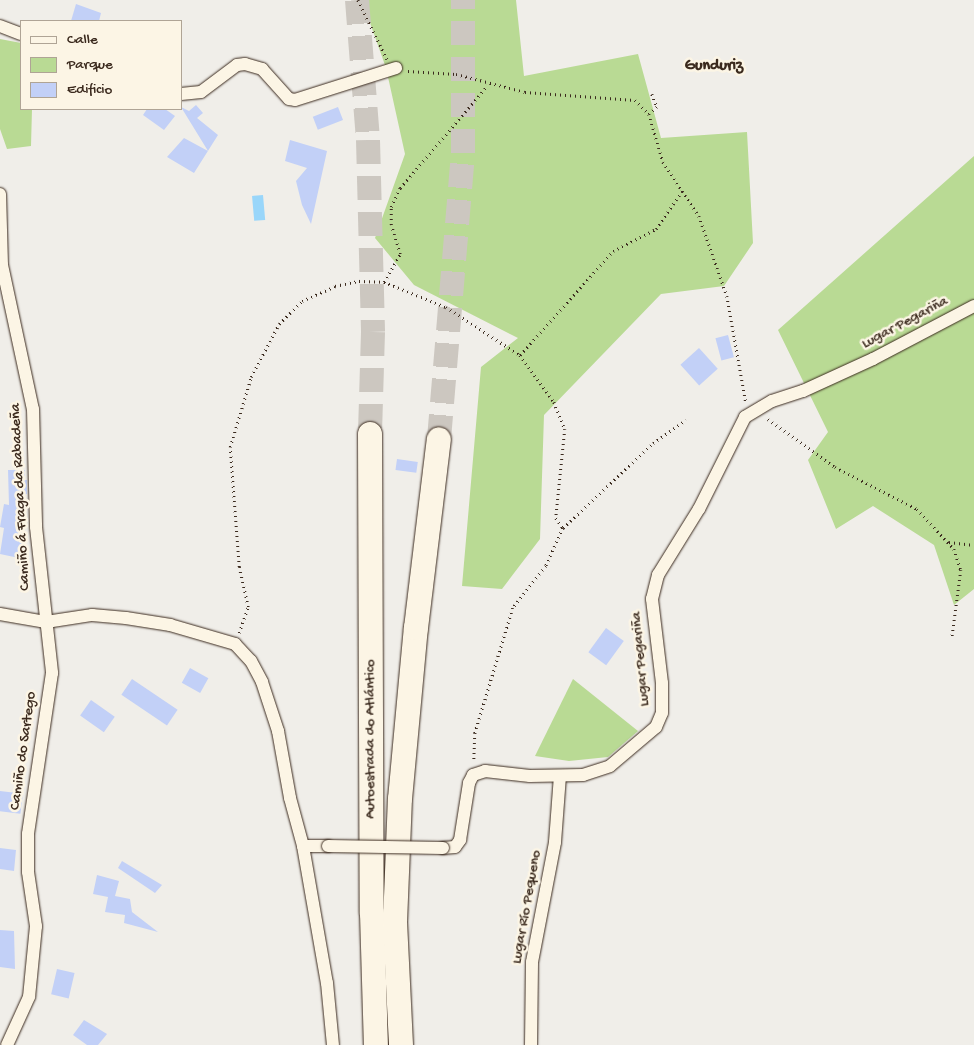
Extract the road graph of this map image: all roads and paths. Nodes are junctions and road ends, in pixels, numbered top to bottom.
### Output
1 (358, 0) edge
2 (0, 26) edge
3 (20, 34) edge
4 (396, 68) junction
5 (488, 85) junction
6 (182, 94) edge
7 (652, 94) dead end
8 (649, 114) junction
9 (682, 191) junction
10 (0, 194) edge
11 (384, 282) junction
12 (974, 306) edge
13 (520, 355) junction
14 (758, 408) junction
15 (745, 417) junction
16 (686, 420) dead end
17 (370, 434) tunnel mouth
18 (440, 439) tunnel mouth
19 (563, 528) junction
20 (947, 542) junction
21 (974, 545) edge
22 (0, 614) edge
23 (46, 622) junction
24 (952, 638) dead end
25 (234, 644) junction
26 (473, 774) junction
27 (560, 776) junction
28 (303, 846) junction
29 (7, 1045) edge
30 (333, 1045) edge
31 (376, 1045) edge
32 (401, 1045) edge
33 (531, 1045) edge

1 - 4 path
2 - 3 street
4 - 5 path
4 - 6 street
5 - 8 path
5 - 11 path
7 - 8 path
8 - 9 path
9 - 13 path
9 - 15 path
10 - 23 street, Camiño á Fraga da Rabadeña
11 - 13 path
11 - 25 path
12 - 14 street, Lugar Pegariña
13 - 19 path
14 - 15 street, Lugar Pegariña
14 - 20 path
15 - 27 street, Lugar Pegariña
16 - 19 path
17 - 31 highway, Autoestrada do Atlántico
18 - 32 highway, Autoestrada do Atlántico
19 - 26 path
20 - 21 path
20 - 24 path
22 - 23 street
23 - 25 street
23 - 29 street, Camiño do Sartego
25 - 28 street
26 - 27 street, Lugar Pegariña
26 - 28 street, bridge
27 - 33 street, Lugar Río Pequeno
28 - 30 street

